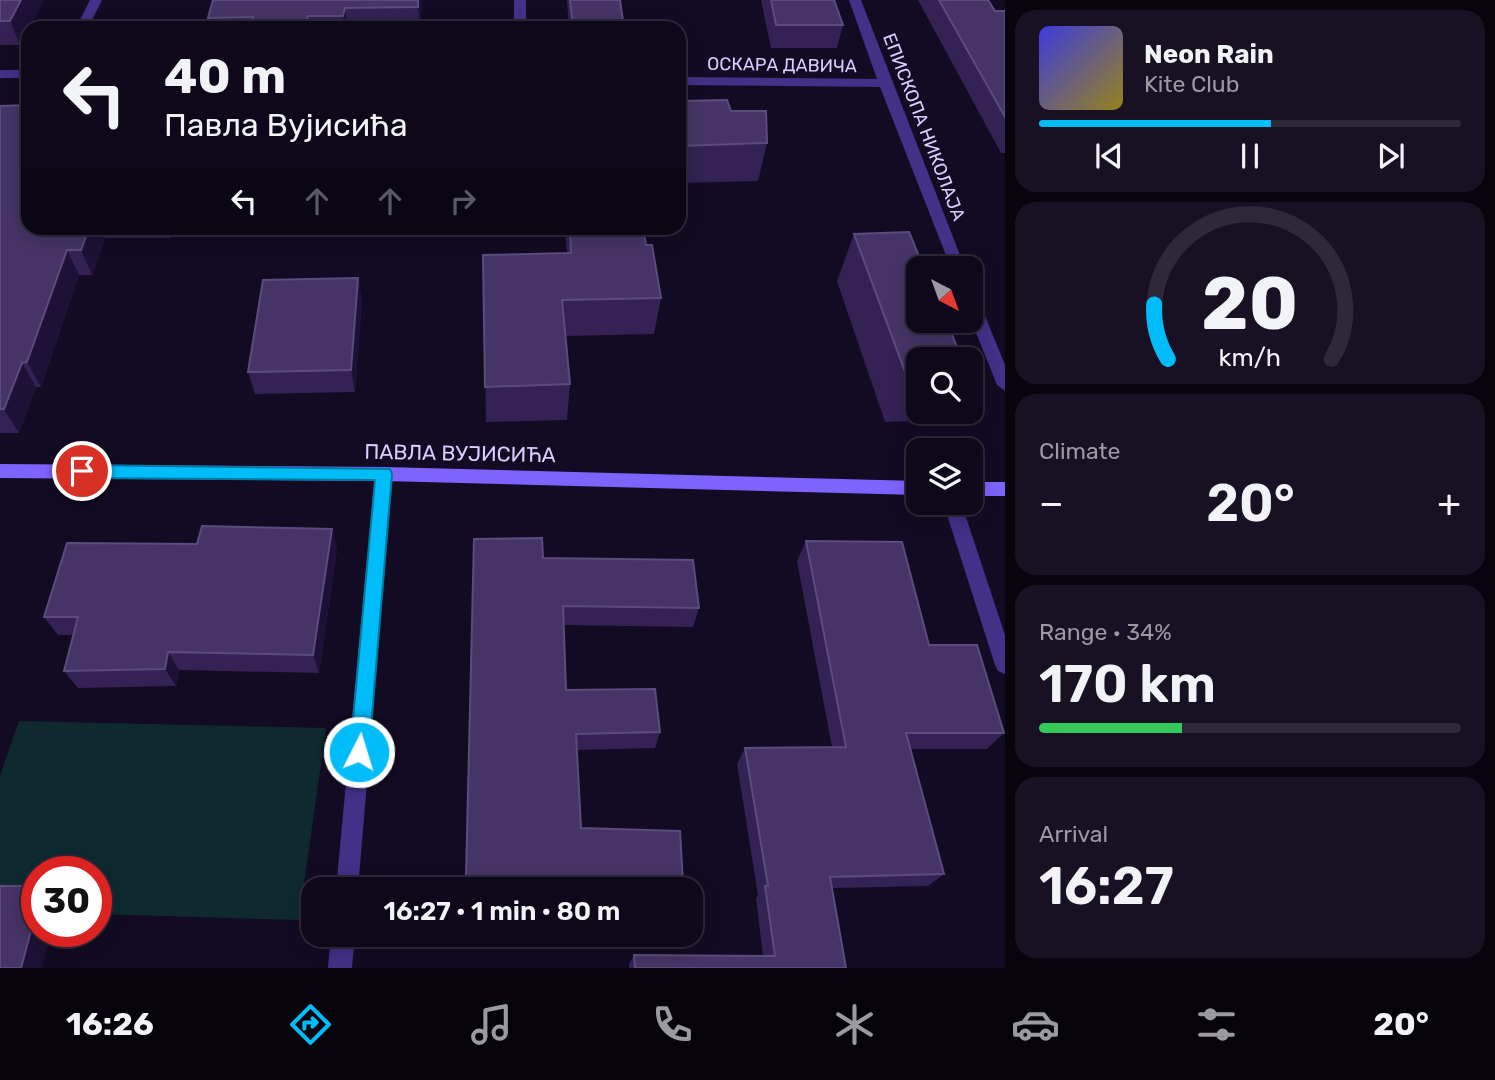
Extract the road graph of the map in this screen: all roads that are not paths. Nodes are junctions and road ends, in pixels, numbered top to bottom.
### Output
1 (96, 0) edge
2 (520, 0) edge
3 (855, 0) edge
4 (86, 21) edge
5 (520, 21) edge
6 (0, 74) edge
7 (21, 74) edge
8 (686, 82) edge
9 (884, 83) junction
10 (953, 256) edge
11 (984, 332) edge
12 (1005, 385) edge
13 (0, 471) edge
14 (384, 474) junction
15 (906, 488) edge
16 (983, 489) edge
17 (1005, 489) edge
18 (956, 515) edge
19 (1005, 665) edge
20 (348, 877) edge
21 (342, 947) edge
22 (340, 968) edge

1 - 4 street
2 - 5 street
3 - 9 street, ЕПИСКОПА НИКОЛАЈА
6 - 7 street
8 - 9 street, ОСКАРА ДАВИЧА
9 - 10 street, ЕПИСКОПА НИКОЛАЈА
11 - 12 street
13 - 14 street, ПАВЛА ВУЈИСИЋА
14 - 15 street, ПАВЛА ВУЈИСИЋА
14 - 20 street
16 - 17 street
18 - 19 street
21 - 22 street

